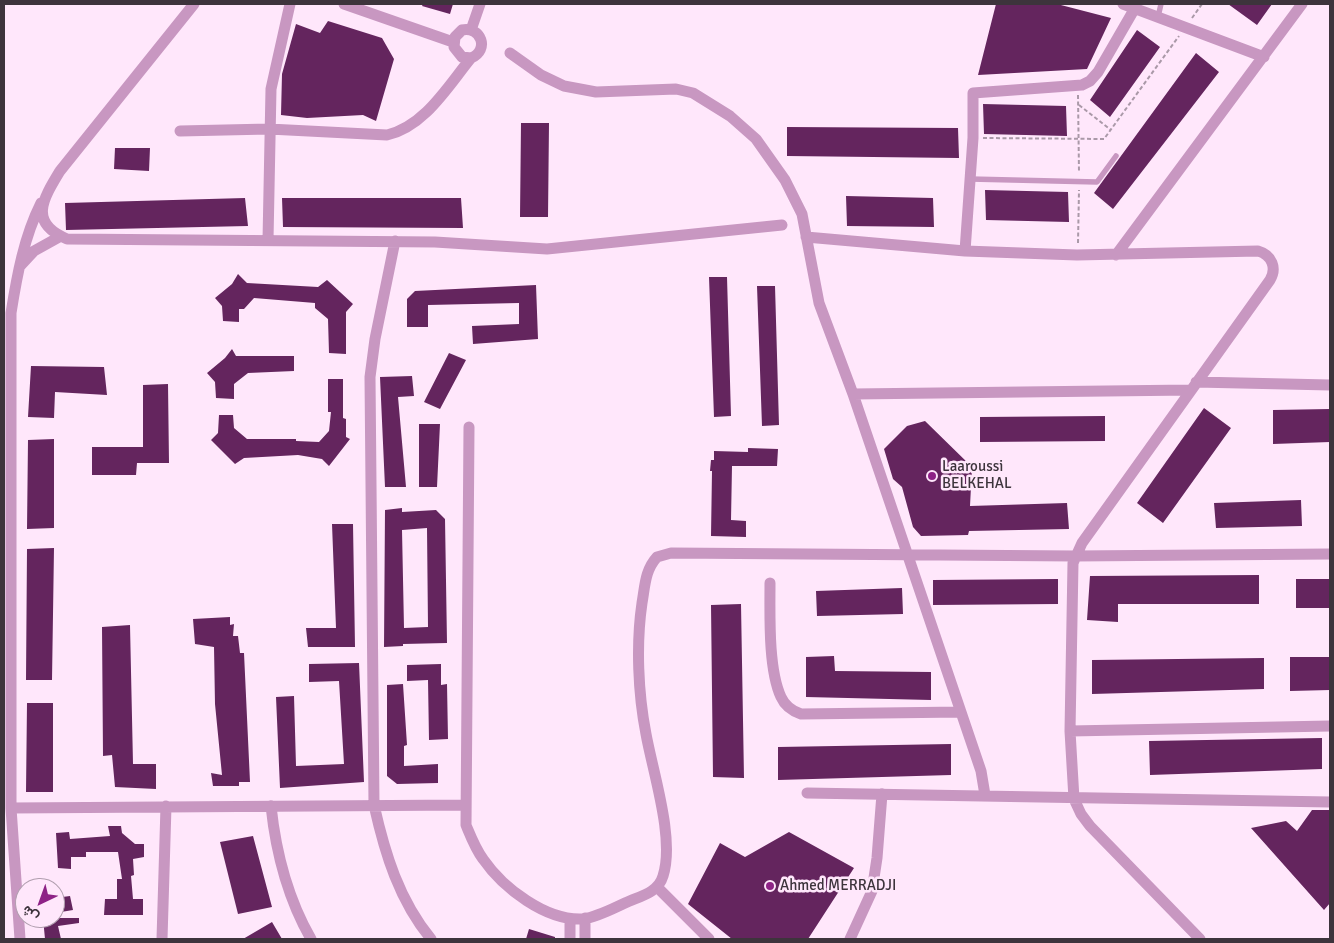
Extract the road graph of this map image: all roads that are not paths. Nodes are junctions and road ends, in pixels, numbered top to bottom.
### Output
1 (194, 4) edge
2 (290, 4) edge
3 (344, 4) edge
4 (480, 4) edge
5 (1123, 4) edge
6 (1161, 4) edge
7 (1302, 4) edge
8 (1135, 8) junction
9 (1158, 17) junction
10 (471, 30) junction
11 (453, 42) junction
12 (510, 53) dead end
13 (1264, 57) junction
14 (471, 58) junction
15 (269, 129) junction
16 (180, 131) dead end
17 (1116, 156) dead end
18 (970, 179) junction
19 (45, 194) junction
20 (782, 226) dead end
21 (61, 236) junction
22 (806, 238) junction
23 (268, 240) junction
24 (395, 242) junction
25 (965, 252) junction
26 (1116, 254) junction
27 (18, 268) junction
28 (1330, 385) edge
29 (1194, 386) junction
30 (853, 394) junction
31 (469, 427) dead end
32 (907, 554) junction
33 (1330, 554) edge
34 (1075, 556) junction
35 (770, 582) dead end
36 (961, 712) junction
37 (1330, 726) edge
38 (1070, 730) junction
39 (807, 793) dead end
40 (882, 794) junction
41 (985, 795) junction
42 (1074, 800) junction
43 (1330, 802) edge
44 (374, 805) junction
45 (466, 805) junction
46 (166, 806) junction
47 (271, 806) junction
48 (11, 808) junction
49 (657, 887) junction
50 (570, 918) junction
51 (585, 918) junction
52 (20, 939) edge
53 (162, 939) edge
54 (311, 939) edge
55 (431, 939) edge
56 (570, 939) edge
57 (585, 939) edge
58 (709, 939) edge
59 (850, 939) edge
60 (1200, 939) edge

1 - 19 street
2 - 15 street
3 - 11 street
4 - 10 street
5 - 8 street
6 - 9 lane
7 - 13 street
8 - 9 street
8 - 18 street
9 - 13 street
10 - 11 street
10 - 14 street
11 - 14 street
12 - 22 street
13 - 26 street
14 - 15 street
15 - 16 street
15 - 23 street
17 - 18 lane
18 - 25 street
19 - 21 street
19 - 27 street
20 - 24 street
21 - 23 street
21 - 27 street
22 - 25 street
22 - 30 street
23 - 24 street
24 - 44 street
25 - 26 street
26 - 29 street
27 - 48 street
28 - 29 street
29 - 30 street
29 - 34 street
30 - 32 street
31 - 45 street
32 - 34 street
32 - 36 street
32 - 49 street
33 - 34 street
34 - 38 street
35 - 36 street
36 - 41 street
37 - 38 street
38 - 42 street
39 - 40 street
40 - 41 street
40 - 59 street
41 - 42 street
42 - 43 street
42 - 60 street
44 - 45 street
44 - 47 street
44 - 55 street
45 - 50 street
46 - 47 street
46 - 48 street
46 - 53 street
47 - 54 street
48 - 52 street
49 - 51 street
49 - 58 street
50 - 51 street
50 - 56 street
51 - 57 street

